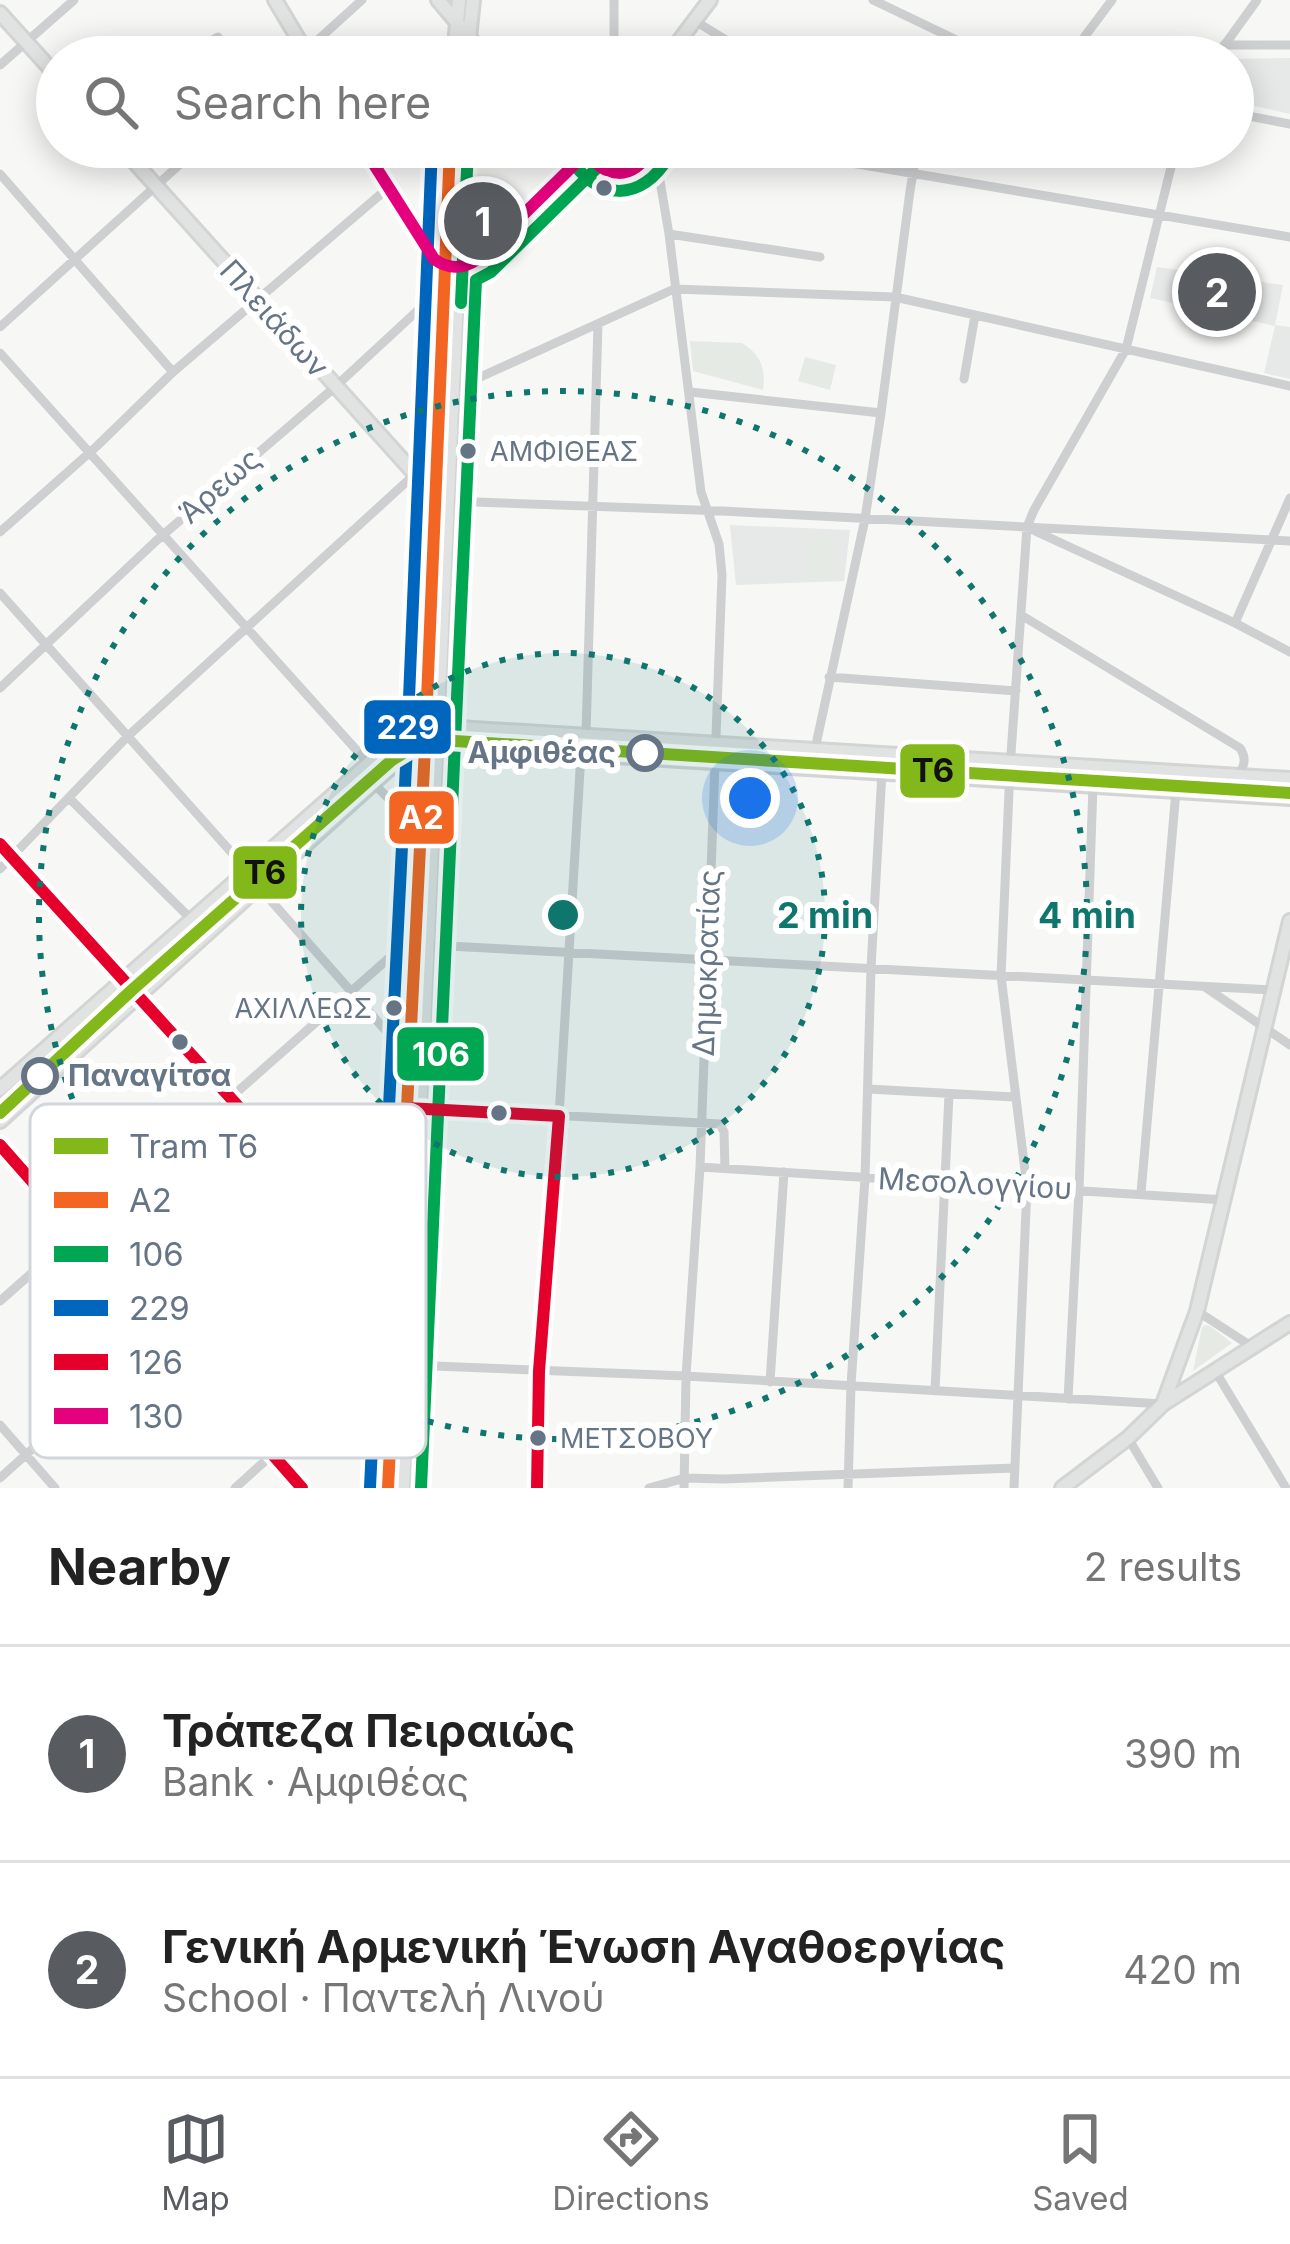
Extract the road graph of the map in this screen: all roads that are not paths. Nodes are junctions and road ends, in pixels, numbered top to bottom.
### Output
1 (74, 0) edge
2 (275, 0) edge
3 (362, 0) edge
4 (438, 0) edge
5 (459, 0) edge
6 (473, 0) edge
7 (614, 0) edge
8 (710, 0) edge
9 (873, 0) edge
10 (1112, 0) edge
11 (1257, 0) edge
12 (0, 14) edge
13 (695, 21) junction
14 (456, 22) junction
15 (294, 36) edge
16 (324, 36) edge
17 (455, 36) edge
18 (468, 36) joint
19 (614, 36) edge
20 (683, 36) edge
21 (720, 36) edge
22 (947, 36) edge
23 (1087, 36) edge
24 (1231, 36) edge
25 (26, 42) junction
26 (1254, 45) edge
27 (1290, 45) edge
28 (36, 53) edge
29 (0, 65) edge
30 (1254, 117) edge
31 (1290, 124) edge
32 (140, 168) edge
33 (176, 168) edge
34 (376, 168) edge
35 (450, 168) edge
36 (462, 168) edge
37 (569, 168) edge
38 (601, 168) edge
39 (636, 168) edge
40 (644, 168) edge
41 (888, 168) edge
42 (915, 168) edge
43 (1171, 168) edge
44 (913, 173) junction
45 (0, 174) edge
46 (156, 186) junction
47 (388, 188) junction
48 (1159, 214) junction
49 (669, 234) junction
50 (1290, 237) edge
51 (820, 257) dead end
52 (74, 260) junction
53 (452, 267) junction
54 (443, 287) junction
55 (674, 289) junction
56 (895, 297) junction
57 (256, 300) junction
58 (975, 315) junction
59 (598, 325) junction
60 (0, 327) edge
61 (1126, 349) junction
62 (0, 353) edge
63 (173, 372) junction
64 (964, 379) dead end
65 (1290, 386) edge
66 (335, 387) junction
67 (454, 389) junction
68 (690, 392) junction
69 (881, 412) junction
70 (89, 453) junction
71 (416, 474) junction
72 (435, 480) junction
73 (1290, 498) edge
74 (449, 501) junction
75 (592, 507) junction
76 (706, 511) junction
77 (865, 519) junction
78 (1027, 527) junction
79 (0, 532) edge
80 (163, 535) junction
81 (1272, 540) junction
82 (1290, 541) edge
83 (0, 593) edge
84 (1021, 615) junction
85 (1234, 623) junction
86 (248, 629) junction
87 (46, 644) junction
88 (1290, 652) edge
89 (829, 677) junction
90 (0, 688) edge
91 (1016, 691) junction
92 (432, 725) junction
93 (586, 734) junction
94 (128, 736) junction
95 (717, 742) junction
96 (432, 746) junction
97 (815, 748) junction
98 (581, 754) junction
99 (1010, 761) junction
100 (715, 762) junction
101 (369, 764) junction
102 (882, 772) junction
103 (1239, 776) junction
104 (1290, 779) edge
105 (1010, 780) junction
106 (373, 783) junction
107 (1093, 785) junction
108 (1176, 790) junction
109 (69, 797) junction
110 (1287, 800) edge
111 (398, 808) dead end
112 (0, 844) edge
113 (11, 857) junction
114 (0, 869) edge
115 (249, 871) junction
116 (258, 886) junction
117 (192, 920) junction
118 (1290, 921) edge
119 (416, 934) junction
120 (428, 945) junction
121 (568, 951) junction
122 (707, 958) junction
123 (871, 968) junction
124 (1001, 976) junction
125 (123, 979) junction
126 (1085, 980) junction
127 (1161, 985) junction
128 (1205, 987) junction
129 (1273, 990) junction
130 (352, 992) junction
131 (136, 995) junction
132 (1265, 1028) junction
133 (1290, 1045) edge
134 (409, 1057) junction
135 (0, 1089) edge
136 (868, 1089) junction
137 (949, 1094) junction
138 (1014, 1097) junction
139 (231, 1098) junction
140 (224, 1104) edge
141 (236, 1104) edge
142 (414, 1104) edge
143 (414, 1104) edge
144 (426, 1109) edge
145 (559, 1116) junction
146 (0, 1121) edge
147 (701, 1124) junction
148 (0, 1145) edge
149 (700, 1167) junction
150 (725, 1168) junction
151 (784, 1172) junction
152 (865, 1178) junction
153 (30, 1179) edge
154 (945, 1182) junction
155 (1027, 1186) junction
156 (1079, 1191) junction
157 (1141, 1193) junction
158 (1225, 1199) junction
159 (30, 1275) edge
160 (0, 1300) edge
161 (1197, 1311) junction
162 (1290, 1323) edge
163 (1251, 1346) junction
164 (426, 1366) edge
165 (1214, 1369) junction
166 (539, 1371) junction
167 (686, 1376) junction
168 (770, 1382) junction
169 (850, 1385) junction
170 (935, 1391) junction
171 (1020, 1396) junction
172 (1067, 1399) junction
173 (1163, 1404) junction
174 (0, 1425) edge
175 (1128, 1438) junction
176 (30, 1451) edge
177 (26, 1455) junction
178 (268, 1458) edge
179 (276, 1458) edge
180 (390, 1458) edge
181 (404, 1458) edge
182 (1013, 1468) junction
183 (849, 1474) junction
184 (0, 1478) edge
185 (684, 1483) edge
186 (724, 1484) edge
187 (1065, 1487) edge
188 (55, 1488) edge
189 (235, 1488) edge
190 (302, 1488) edge
191 (388, 1488) edge
192 (403, 1488) edge
193 (537, 1488) edge
194 (649, 1488) edge
195 (848, 1488) edge
196 (1014, 1488) edge
197 (1158, 1488) edge
198 (1286, 1488) edge

1 - 25 street
2 - 15 main road
3 - 16 street
4 - 14 main road
5 - 14 main road
6 - 18 main road
7 - 19 street
8 - 13 main road
9 - 22 street
10 - 23 street
11 - 24 street
12 - 25 main road
13 - 20 main road
13 - 21 street
14 - 17 main road
14 - 18 main road
25 - 28 main road
25 - 29 street
26 - 27 street
30 - 31 street
32 - 46 main road, Πλειάδων
33 - 46 street
34 - 47 main road
35 - 53 main road
36 - 53 main road
37 - 53 main road
38 - 39 main road
40 - 49 street, Δημοκρατίας
41 - 44 street
42 - 44 street
43 - 48 street
44 - 48 street
44 - 56 street
45 - 52 street
46 - 52 street
46 - 57 main road, Πλειάδων
47 - 53 main road
47 - 57 street
48 - 50 street
48 - 61 street
49 - 51 street
49 - 55 street, Δημοκρατίας
52 - 60 street
52 - 63 street
53 - 54 main road
53 - 67 main road
54 - 66 street, Άρεως
54 - 72 main road
55 - 56 street
55 - 59 street
55 - 68 street, Δημοκρατίας
56 - 58 street
56 - 69 street
57 - 63 street
57 - 66 main road, Πλειάδων
58 - 61 street
58 - 64 street
59 - 67 street
59 - 75 street
61 - 65 street
61 - 78 street
62 - 70 street
63 - 70 street
66 - 71 main road, Πλειάδων
66 - 80 street, Άρεως
67 - 74 main road
68 - 69 street
68 - 76 street, Δημοκρατίας
69 - 77 street
70 - 79 street
70 - 80 street
71 - 72 main road, Πλειάδων
71 - 86 street
72 - 92 main road
73 - 81 street
74 - 75 street
74 - 92 main road
75 - 76 street
75 - 93 street
76 - 77 street
76 - 95 street, Δημοκρατίας
77 - 78 street
77 - 89 street
78 - 81 street
78 - 84 street
78 - 85 street
80 - 86 street
80 - 87 street, Άρεως
81 - 82 street
81 - 85 street
83 - 87 street
84 - 91 street
84 - 103 street
85 - 88 street
86 - 94 street
86 - 101 street
87 - 90 street, Άρεως
87 - 94 street
89 - 91 street
89 - 97 street
91 - 99 street
92 - 93 main road
92 - 96 main road
92 - 101 main road
93 - 95 main road
94 - 109 street
94 - 115 street
95 - 97 main road
95 - 100 street, Δημοκρατίας
96 - 98 main road
96 - 106 main road
96 - 119 main road
96 - 120 main road
97 - 99 main road
98 - 100 main road
98 - 121 street
99 - 103 main road
99 - 105 street
100 - 102 main road
100 - 122 street, Δημοκρατίας
101 - 115 main road
102 - 105 main road
102 - 123 street
103 - 104 main road
105 - 107 main road
105 - 124 street
106 - 111 street
106 - 116 main road
107 - 108 main road
107 - 126 street
108 - 110 main road
108 - 127 street
109 - 113 street
109 - 117 street
112 - 113 main road
113 - 114 street
113 - 125 main road
115 - 117 main road
116 - 130 street
116 - 131 main road
117 - 125 main road
118 - 129 main road
119 - 130 street
119 - 134 main road
120 - 121 street
120 - 142 main road
121 - 122 street
121 - 145 street
122 - 123 street
122 - 147 street, Δημοκρατίας
123 - 124 street
123 - 136 street
124 - 126 street
124 - 138 street
125 - 131 main road
125 - 135 main road
126 - 127 street
126 - 156 street
127 - 128 street
127 - 157 street
128 - 129 street
128 - 132 street
129 - 132 main road
130 - 134 street
130 - 139 street
131 - 139 main road
131 - 146 main road
132 - 133 street
132 - 158 main road
134 - 143 main road
136 - 137 street
136 - 152 street
137 - 138 street
137 - 154 street
138 - 155 street
139 - 140 street
139 - 141 main road
144 - 145 street
145 - 147 street
145 - 166 street
147 - 149 street, Δημοκρατίας
147 - 150 street
148 - 153 main road
149 - 150 street, Μεσολογγίου
149 - 167 street, Δημοκρατίας
150 - 151 street, Μεσολογγίου
151 - 152 street, Μεσολογγίου
151 - 168 street
152 - 154 street, Μεσολογγίου
152 - 169 street
154 - 155 street, Μεσολογγίου
154 - 170 street
155 - 156 street, Μεσολογγίου
155 - 171 street
156 - 157 street, Μεσολογγίου
156 - 172 street
157 - 158 street, Μεσολογγίου
158 - 161 main road
159 - 160 street
161 - 163 street
161 - 173 main road
162 - 163 main road
163 - 165 main road
164 - 166 street
165 - 173 main road
165 - 198 street
166 - 167 street
166 - 193 street
167 - 168 street
167 - 185 street, Δημοκρατίας
168 - 169 street
169 - 170 street
169 - 183 street
170 - 171 street
171 - 172 street
171 - 182 street
172 - 173 street
173 - 175 main road
174 - 177 street
175 - 187 main road
175 - 197 street
176 - 177 street
177 - 184 street
177 - 188 street
178 - 189 street
179 - 190 main road
180 - 191 main road
181 - 192 main road
182 - 183 street
182 - 196 street
183 - 186 street
183 - 195 street
185 - 186 street
185 - 194 street

